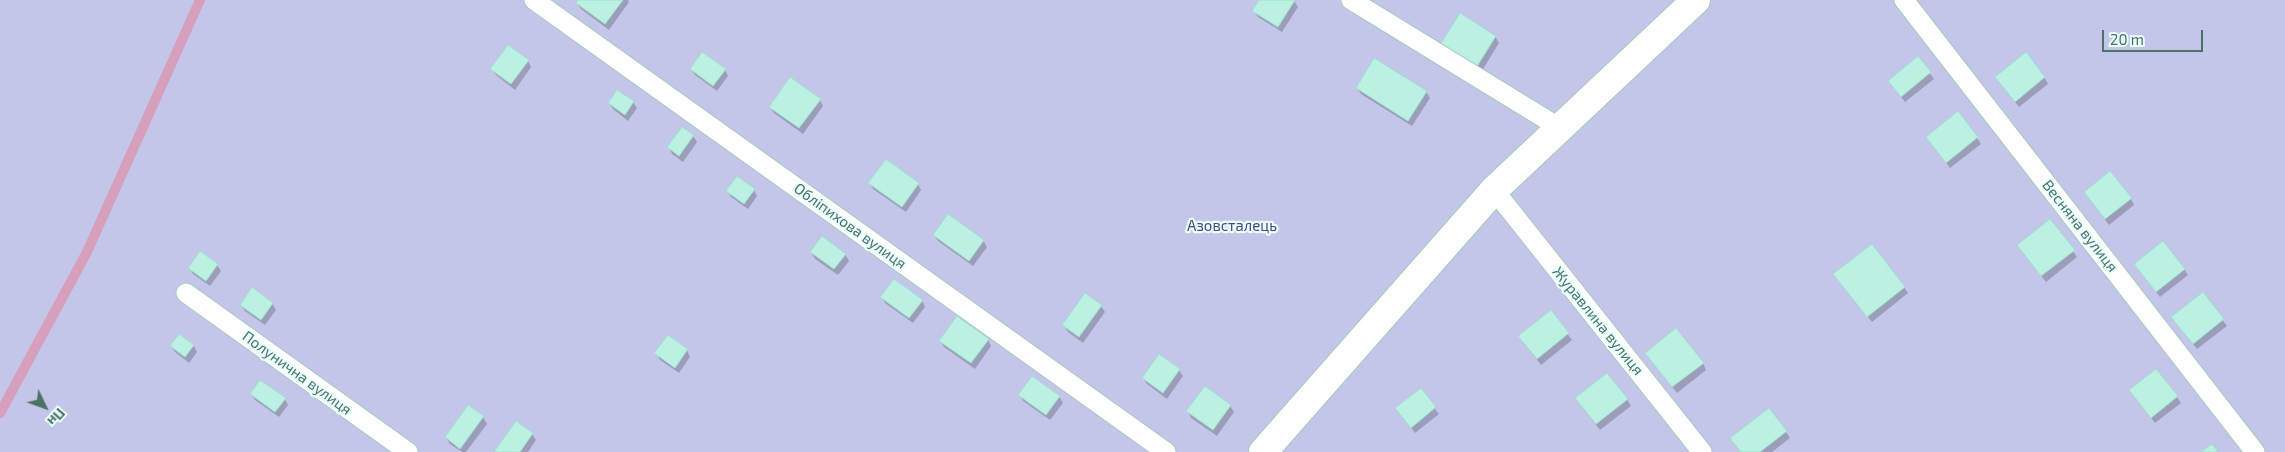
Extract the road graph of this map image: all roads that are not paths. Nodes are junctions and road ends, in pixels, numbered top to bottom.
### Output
1 (534, 0) edge
2 (1351, 0) edge
3 (1696, 0) edge
4 (1904, 0) edge
5 (1560, 128) junction
6 (1494, 190) junction
7 (186, 293) dead end
8 (408, 452) edge
9 (1166, 452) edge
10 (1263, 452) edge
11 (1702, 452) edge
12 (2255, 452) edge

1 - 9 lane, Обліпихова вулиця
2 - 5 lane
3 - 5 street
4 - 12 lane, Весняна вулиця
5 - 6 street
6 - 10 street
6 - 11 lane, Журавлина вулиця
7 - 8 lane, Полунична вулиця

